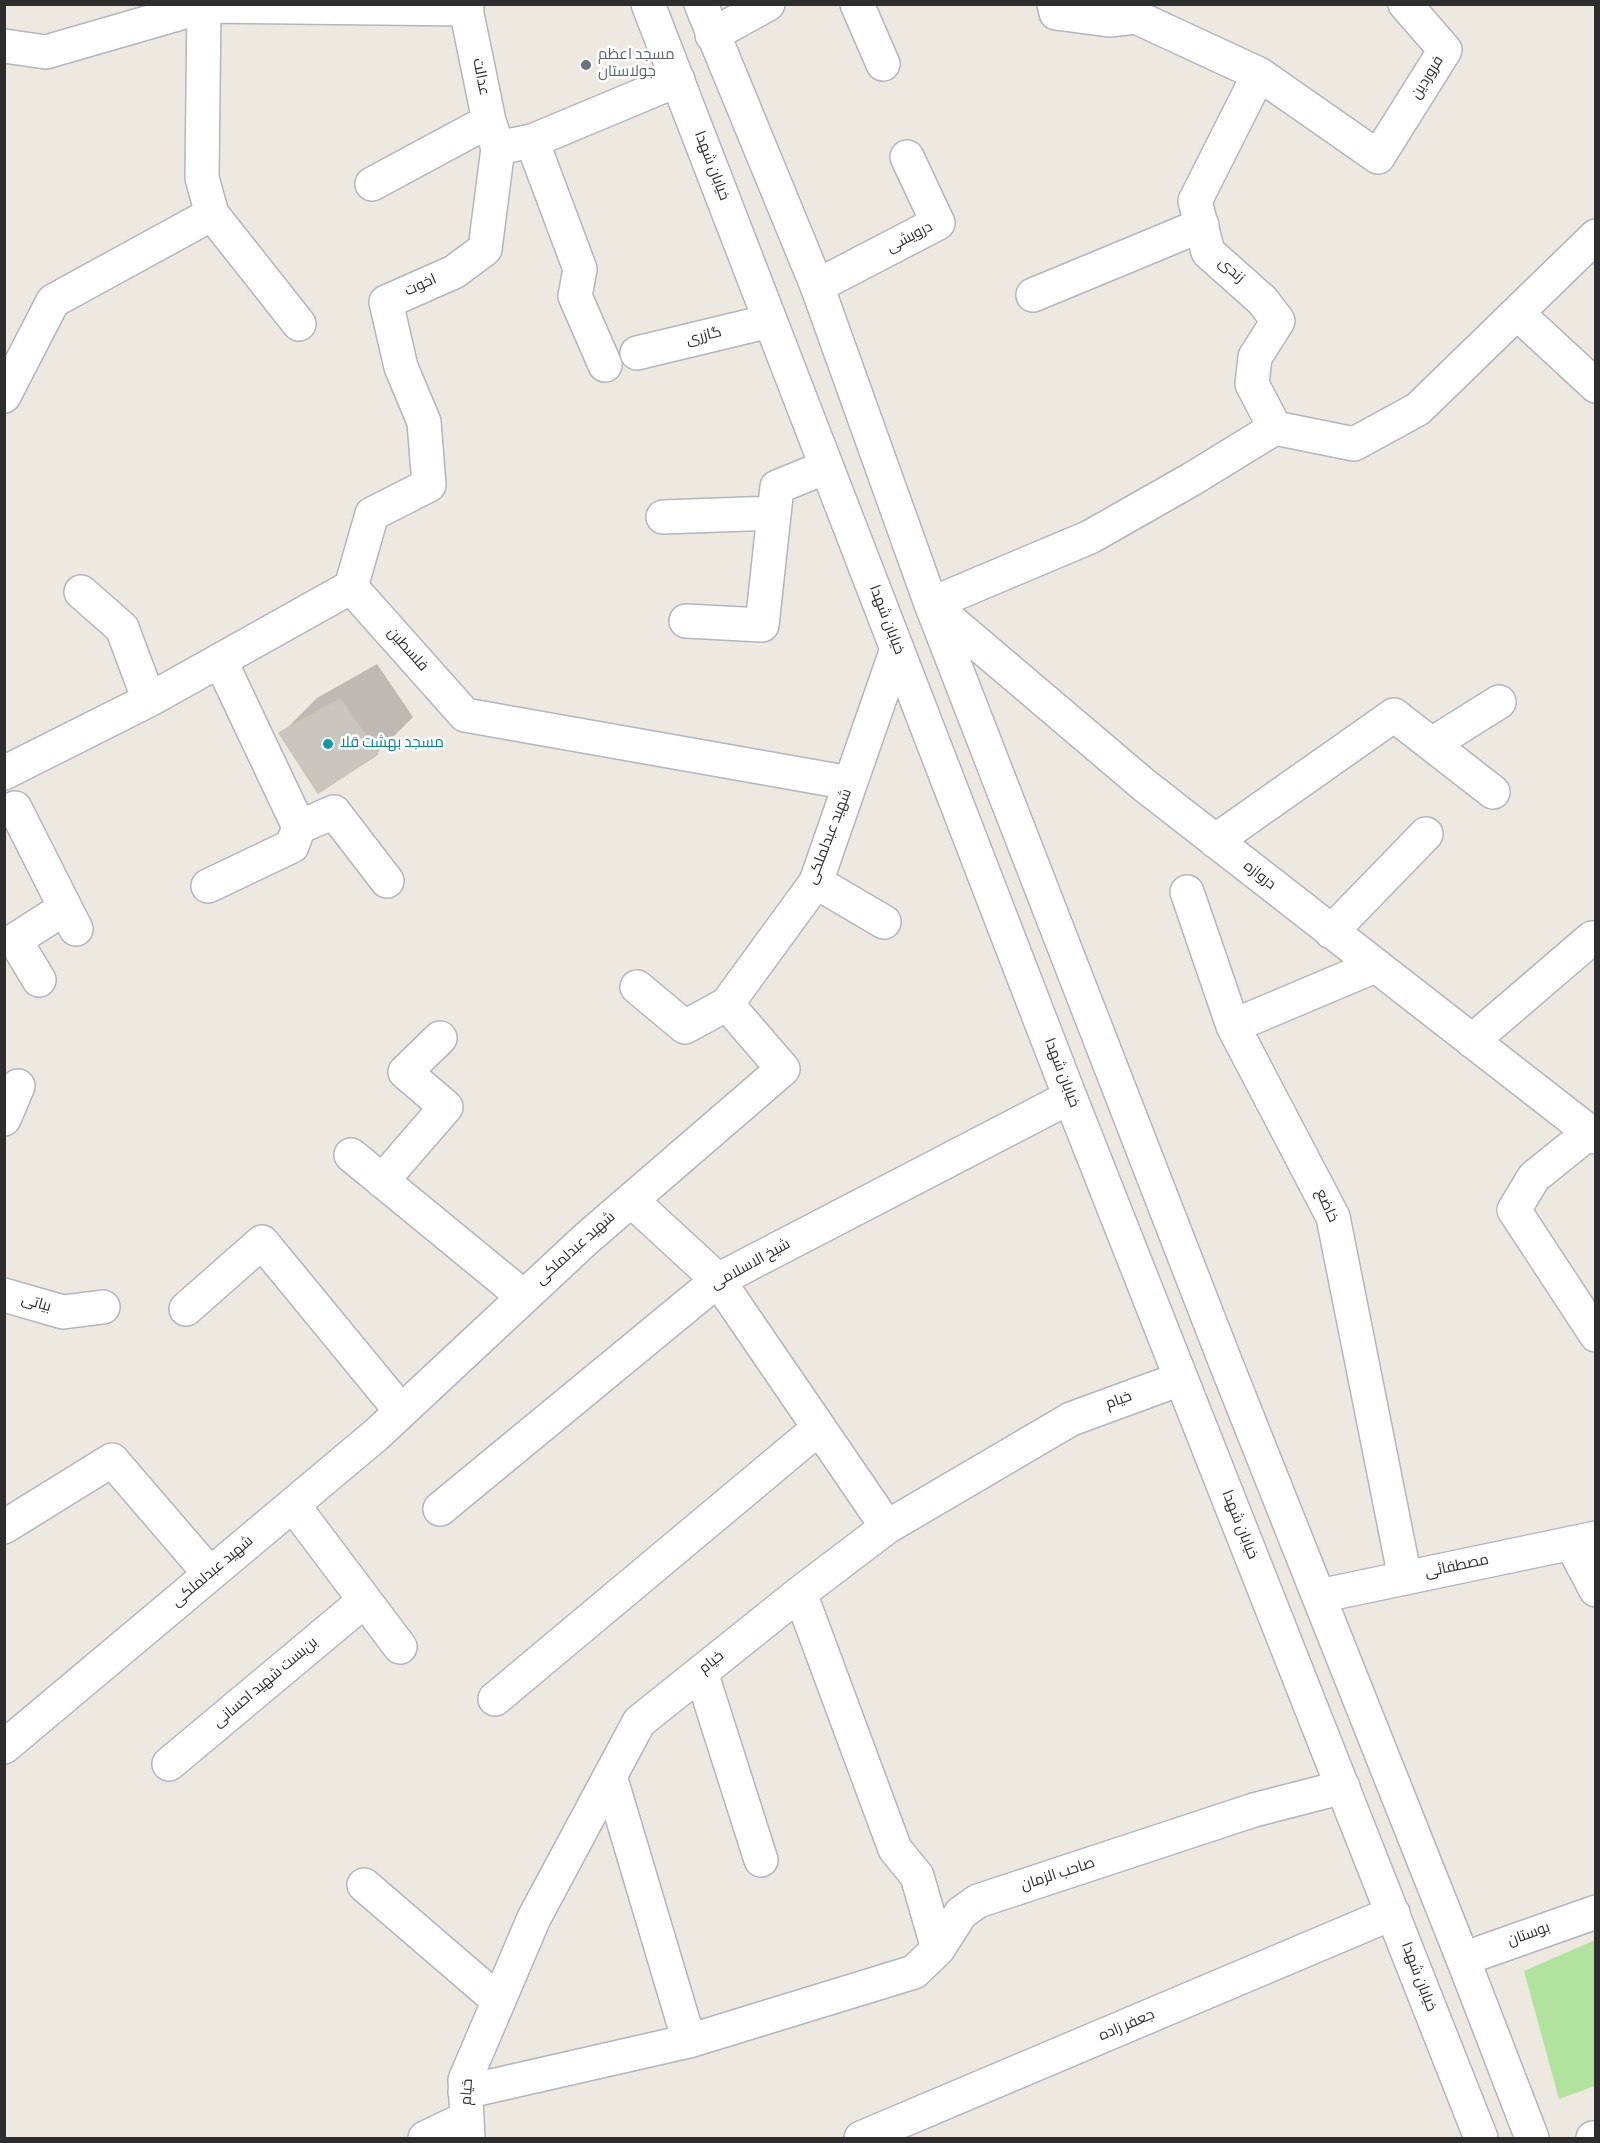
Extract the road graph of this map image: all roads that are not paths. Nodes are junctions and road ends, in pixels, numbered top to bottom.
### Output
1 (648, 4) edge
2 (701, 4) edge
3 (768, 4) edge
4 (857, 4) edge
5 (1054, 4) edge
6 (1405, 4) edge
7 (205, 5) edge
8 (466, 7) edge
9 (712, 35) junction
10 (4, 46) edge
11 (883, 64) dead end
12 (1259, 74) junction
13 (678, 80) junction
14 (494, 135) junction
15 (532, 141) junction
16 (907, 157) dead end
17 (372, 184) dead end
18 (212, 214) junction
19 (1202, 225) junction
20 (1596, 236) edge
21 (817, 286) junction
22 (1033, 295) dead end
23 (1517, 313) junction
24 (770, 321) junction
25 (299, 324) dead end
26 (637, 353) dead end
27 (605, 365) dead end
28 (1596, 386) edge
29 (4, 396) edge
30 (1275, 428) junction
31 (826, 466) junction
32 (774, 513) junction
33 (663, 517) dead end
34 (351, 587) junction
35 (81, 592) dead end
36 (931, 604) junction
37 (686, 621) dead end
38 (897, 649) junction
39 (220, 660) junction
40 (149, 700) junction
41 (1499, 702) dead end
42 (1432, 744) junction
43 (4, 773) edge
44 (850, 783) junction
45 (1493, 792) dead end
46 (8, 801) edge
47 (299, 827) junction
48 (1426, 834) dead end
49 (1215, 841) junction
50 (387, 880) dead end
51 (816, 882) junction
52 (208, 886) dead end
53 (1187, 892) dead end
54 (884, 922) dead end
55 (1331, 932) junction
56 (1592, 938) dead end
57 (1375, 966) junction
58 (39, 980) dead end
59 (637, 987) dead end
60 (727, 1004) junction
61 (1233, 1026) junction
62 (440, 1038) dead end
63 (1472, 1041) junction
64 (18, 1086) dead end
65 (1070, 1097) junction
66 (4, 1119) edge
67 (1593, 1135) edge
68 (351, 1155) dead end
69 (382, 1181) junction
70 (631, 1200) junction
71 (718, 1280) junction
72 (4, 1295) edge
73 (524, 1297) junction
74 (103, 1307) dead end
75 (186, 1309) dead end
76 (1596, 1335) edge
77 (1180, 1379) junction
78 (401, 1411) junction
79 (819, 1428) junction
80 (293, 1505) junction
81 (440, 1509) dead end
82 (4, 1527) edge
83 (887, 1527) junction
84 (1583, 1540) edge
85 (210, 1574) junction
86 (1405, 1578) junction
87 (1596, 1590) edge
88 (800, 1593) junction
89 (1319, 1596) junction
90 (364, 1601) junction
91 (400, 1647) dead end
92 (700, 1672) junction
93 (495, 1699) dead end
94 (4, 1747) edge
95 (169, 1764) dead end
96 (610, 1776) junction
97 (1343, 1787) junction
98 (761, 1860) dead end
99 (364, 1885) dead end
100 (1596, 1912) edge
101 (1393, 1913) junction
102 (938, 1949) junction
103 (1463, 1959) junction
104 (499, 2001) junction
105 (688, 2041) junction
106 (467, 2116) edge
107 (425, 2139) edge
108 (861, 2139) edge
109 (1481, 2139) edge
110 (1532, 2139) edge

1 - 13 street, خیابان شهدا
2 - 9 street
3 - 9 street
4 - 11 street
5 - 12 street
6 - 12 street, فروردین
7 - 8 street
7 - 10 street
7 - 18 street
8 - 14 street, عدالت
9 - 21 street
12 - 19 street, زندی
13 - 15 street
13 - 24 street, خیابان شهدا
14 - 15 street
14 - 17 street
14 - 34 street, اخوت
15 - 27 street
16 - 21 street, درویشی
18 - 25 street
18 - 29 street
19 - 22 street
19 - 30 street, زندی
20 - 23 street
21 - 36 street
23 - 28 street
23 - 30 street
24 - 26 street, گازری
24 - 31 street, خیابان شهدا
30 - 36 street
31 - 32 street
31 - 38 street, خیابان شهدا
32 - 33 street
32 - 37 street
34 - 39 street
34 - 44 street, فلسطین
35 - 40 street
36 - 49 street, دروازه
36 - 89 street
38 - 44 street, شهید عبدلملکی
38 - 65 street, خیابان شهدا
39 - 40 street
39 - 47 street
40 - 43 street
41 - 42 street
42 - 45 street
42 - 49 street
44 - 51 street, شهید عبدلملکی
46 - 58 street
47 - 50 street
47 - 52 street
48 - 55 street
49 - 55 street, دروازه
51 - 54 street
51 - 60 street, شهید عبدلملکی
53 - 61 street, خاضع
55 - 57 street, دروازه
56 - 63 street
57 - 61 street
57 - 63 street, دروازه
59 - 60 street
60 - 70 street, شهید عبدلملکی
61 - 86 street, خاضع
62 - 69 street
63 - 67 street, دروازه
64 - 66 street
65 - 71 street, شیخ الاسلامی
65 - 77 street, خیابان شهدا
67 - 76 street
68 - 69 street
69 - 73 street
70 - 71 street
70 - 73 street, شهید عبدلملکی
71 - 79 street
71 - 81 street, شیخ الاسلامی
72 - 74 street, بیاتی
73 - 78 street, شهید عبدلملکی
75 - 78 street
77 - 83 street, خیام
77 - 97 street, خیابان شهدا
78 - 80 street, شهید عبدلملکی
79 - 83 street
79 - 93 street
80 - 85 street, شهید عبدلملکی
80 - 90 street
82 - 85 street
83 - 88 street, خیام
84 - 86 street, مصطفائی
84 - 87 street
85 - 94 street, شهید عبدلملکی
86 - 89 street, مصطفائی
88 - 92 street, خیام
88 - 102 street
89 - 103 street
90 - 91 street
90 - 95 street, بن‌بست شهید احسانی
92 - 96 street, خیام
92 - 98 street
96 - 104 street, خیام
96 - 105 street
97 - 101 street, خیابان شهدا
97 - 102 street, صاحب الزمان
99 - 104 street
100 - 103 street, بوستان
101 - 108 street, جعفر زاده
101 - 109 street, خیابان شهدا
102 - 105 street, صاحب الزمان
103 - 110 street
104 - 106 street, خیام
105 - 106 street, صاحب الزمان
106 - 107 street, صاحب الزمان

